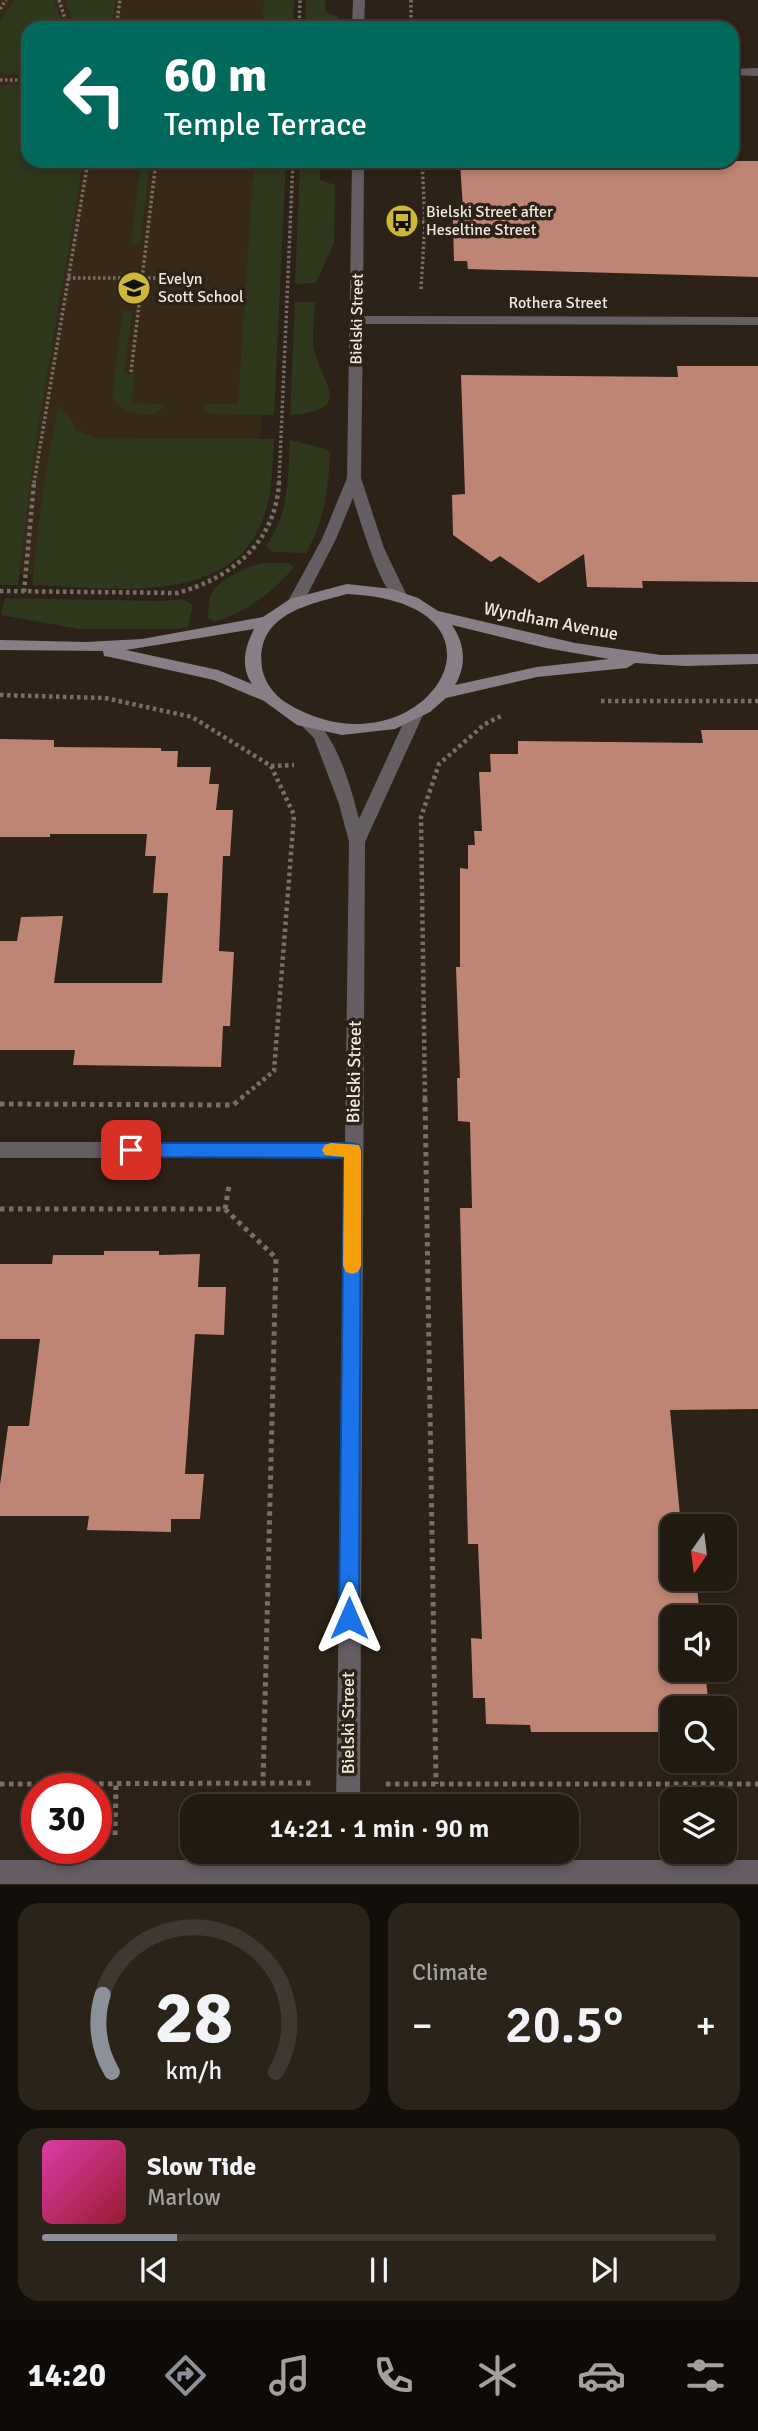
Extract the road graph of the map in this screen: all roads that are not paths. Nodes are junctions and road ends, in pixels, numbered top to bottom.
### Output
1 (359, 0) edge
2 (358, 21) edge
3 (739, 72) edge
4 (758, 72) edge
5 (358, 168) edge
6 (357, 320) junction
7 (758, 321) edge
8 (354, 478) junction
9 (399, 596) junction
10 (296, 601) junction
11 (434, 615) junction
12 (266, 622) junction
13 (0, 645) edge
14 (86, 647) junction
15 (758, 659) edge
16 (662, 660) junction
17 (444, 693) junction
18 (266, 696) junction
19 (415, 715) junction
20 (305, 722) junction
21 (357, 842) junction
22 (0, 1150) edge
23 (353, 1150) junction
24 (348, 1794) edge
25 (278, 1864) edge
26 (430, 1864) edge
27 (0, 1872) edge
28 (758, 1872) edge

1 - 2 street
3 - 4 street
5 - 6 street, Bielski Street
6 - 7 street, Rothera Street
6 - 8 street, Bielski Street
8 - 9 street, Bielski Street
8 - 10 street, Bielski Street
9 - 10 street
9 - 11 street
10 - 12 street
11 - 16 street, Wyndham Avenue
11 - 17 street
12 - 14 street
12 - 18 street
13 - 14 street
14 - 18 street
15 - 16 street, Wyndham Avenue
16 - 17 street, Wyndham Avenue
17 - 19 street
18 - 20 street
19 - 20 street
19 - 21 street, Bielski Street
20 - 21 street, Bielski Street
21 - 23 street, Bielski Street
22 - 23 street
23 - 24 street, Bielski Street
25 - 27 street
26 - 28 street

